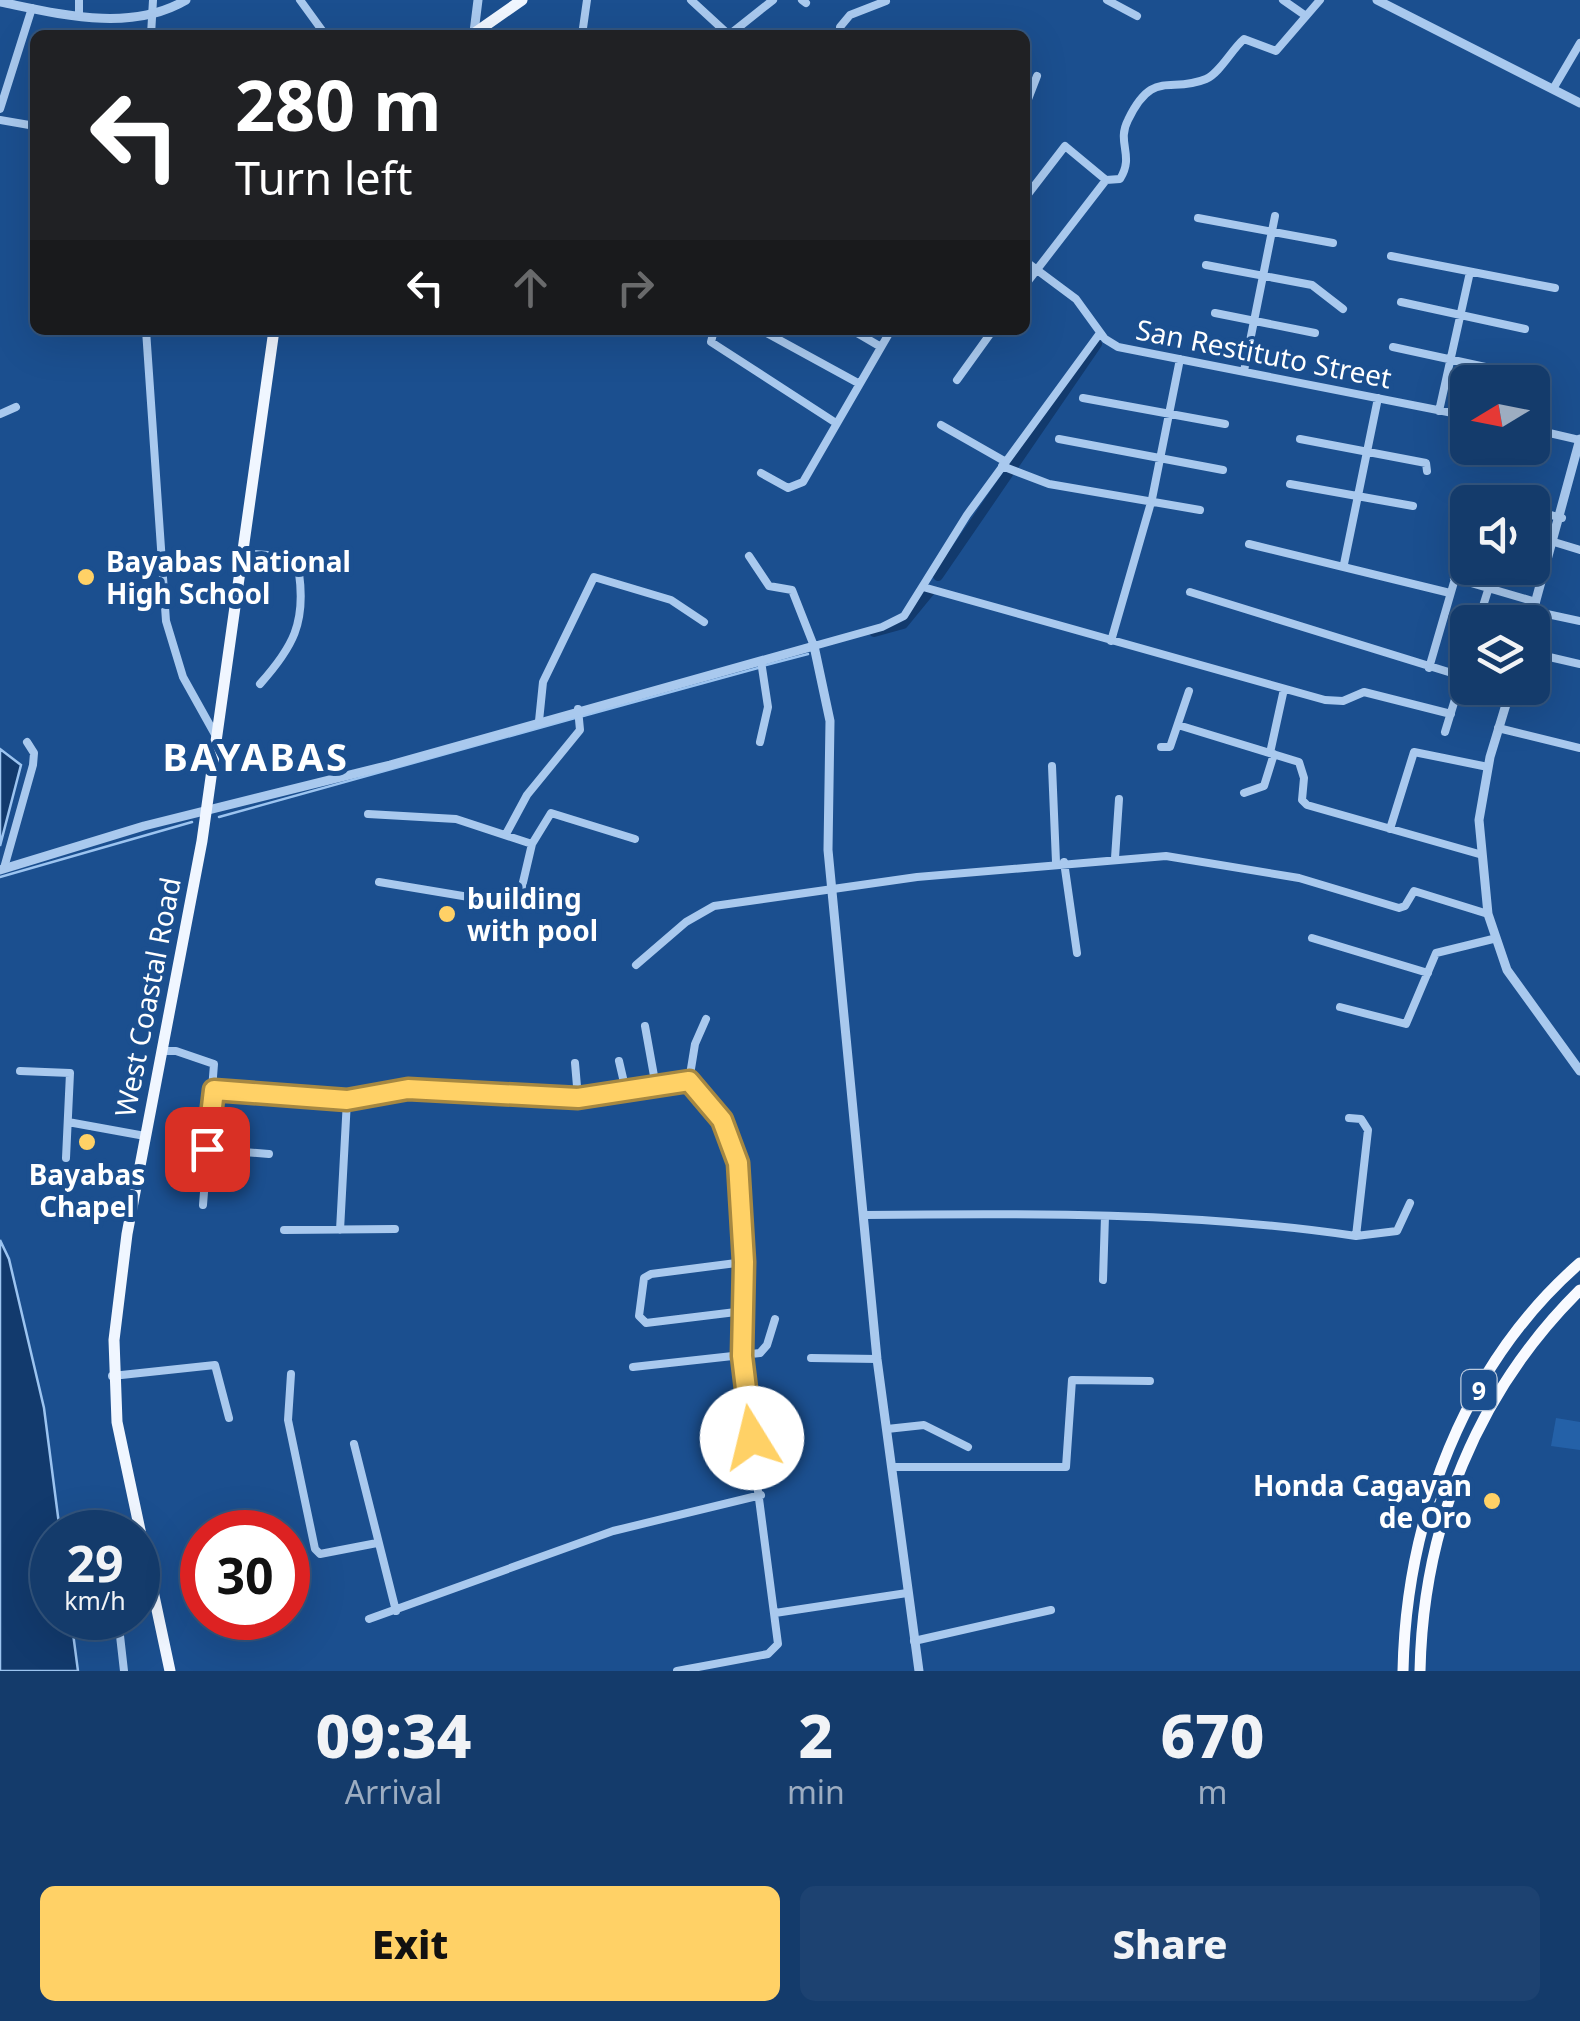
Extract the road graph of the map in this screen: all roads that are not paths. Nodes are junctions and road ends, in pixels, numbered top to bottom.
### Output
1 (79, 0) edge
2 (154, 0) edge
3 (186, 0) edge
4 (300, 0) edge
5 (478, 0) edge
6 (522, 0) edge
7 (586, 0) edge
8 (691, 0) edge
9 (773, 0) edge
10 (1107, 0) edge
11 (1283, 0) edge
12 (1320, 0) edge
13 (1378, 0) edge
14 (886, 1) edge
15 (0, 2) edge
16 (32, 8) junction
17 (152, 14) junction
18 (79, 16) junction
19 (1137, 16) dead end
20 (1306, 16) junction
21 (151, 30) edge
22 (322, 30) edge
23 (474, 30) edge
24 (479, 30) edge
25 (583, 30) edge
26 (724, 30) edge
27 (735, 30) edge
28 (840, 30) edge
29 (1580, 42) edge
30 (1037, 76) dead end
31 (1553, 90) junction
32 (1030, 94) edge
33 (1580, 103) edge
34 (0, 109) edge
35 (0, 120) edge
36 (30, 125) edge
37 (1106, 180) junction
38 (1030, 192) edge
39 (1275, 216) dead end
40 (1198, 218) dead end
41 (1272, 233) junction
42 (1333, 243) dead end
43 (1390, 256) dead end
44 (1030, 265) edge
45 (1206, 265) dead end
46 (1036, 270) junction
47 (1470, 272) junction
48 (1264, 276) junction
49 (1030, 278) edge
50 (1555, 288) dead end
51 (1401, 302) dead end
52 (1343, 309) dead end
53 (1214, 313) dead end
54 (1460, 315) junction
55 (1255, 320) junction
56 (1525, 329) dead end
57 (1100, 333) junction
58 (1314, 333) dead end
59 (146, 335) edge
60 (273, 335) edge
61 (712, 335) edge
62 (770, 335) edge
63 (861, 335) edge
64 (889, 335) edge
65 (989, 335) edge
66 (881, 346) junction
67 (1393, 347) dead end
68 (1180, 359) junction
69 (1450, 360) junction
70 (1476, 365) edge
71 (1244, 371) junction
72 (956, 380) dead end
73 (858, 383) junction
74 (1083, 398) dead end
75 (1378, 398) junction
76 (16, 407) dead end
77 (1439, 411) junction
78 (1450, 413) edge
79 (0, 414) edge
80 (1169, 414) junction
81 (836, 423) junction
82 (1225, 424) dead end
83 (941, 425) dead end
84 (1550, 433) edge
85 (1059, 438) dead end
86 (1300, 439) dead end
87 (1580, 439) edge
88 (1368, 452) junction
89 (1160, 456) junction
90 (1006, 467) junction
91 (1222, 470) dead end
92 (1427, 471) dead end
93 (761, 474) dead end
94 (1290, 484) dead end
95 (1360, 496) junction
96 (1152, 499) junction
97 (1412, 506) dead end
98 (1200, 510) dead end
99 (1550, 515) edge
100 (1562, 518) junction
101 (1554, 542) junction
102 (1250, 544) dead end
103 (1580, 550) edge
104 (241, 553) junction
105 (749, 556) dead end
106 (1344, 564) junction
107 (1452, 585) edge
108 (1478, 585) edge
109 (1490, 585) edge
110 (923, 587) junction
111 (1489, 588) junction
112 (1190, 592) dead end
113 (1450, 592) junction
114 (1484, 605) edge
115 (1532, 605) edge
116 (1535, 605) edge
117 (1550, 611) edge
118 (1580, 620) edge
119 (704, 622) dead end
120 (1111, 641) junction
121 (814, 646) junction
122 (1550, 657) edge
123 (1580, 664) edge
124 (763, 666) junction
125 (1428, 668) junction
126 (1450, 674) edge
127 (260, 684) dead end
128 (1284, 689) junction
129 (1189, 691) dead end
130 (1455, 705) edge
131 (1503, 705) edge
132 (1452, 714) junction
133 (580, 715) junction
134 (539, 721) junction
135 (1178, 725) junction
136 (1498, 728) junction
137 (1445, 732) dead end
138 (216, 738) junction
139 (27, 742) dead end
140 (760, 742) dead end
141 (1161, 747) dead end
142 (1580, 748) edge
143 (1272, 754) junction
144 (1052, 766) dead end
145 (1488, 767) junction
146 (1244, 793) dead end
147 (1120, 799) dead end
148 (206, 813) junction
149 (368, 814) dead end
150 (1390, 829) junction
151 (506, 834) junction
152 (635, 838) dead end
153 (532, 844) junction
154 (1479, 854) junction
155 (1115, 858) junction
156 (1060, 862) junction
157 (2, 869) edge
158 (379, 882) dead end
159 (832, 889) junction
160 (1488, 914) junction
161 (1312, 938) dead end
162 (1494, 939) junction
163 (1077, 953) dead end
164 (636, 965) dead end
165 (1428, 973) junction
166 (1340, 1006) dead end
167 (706, 1019) dead end
168 (645, 1026) dead end
169 (162, 1051) junction
170 (618, 1061) dead end
171 (576, 1064) dead end
172 (20, 1071) dead end
173 (1580, 1071) edge
174 (689, 1081) junction
175 (656, 1086) junction
176 (214, 1090) junction
177 (626, 1092) junction
178 (578, 1098) junction
179 (347, 1100) junction
180 (1349, 1118) dead end
181 (68, 1122) junction
182 (146, 1136) junction
183 (207, 1149) junction
184 (268, 1154) dead end
185 (66, 1158) dead end
186 (1410, 1203) dead end
187 (203, 1206) dead end
188 (864, 1215) junction
189 (1105, 1216) junction
190 (395, 1229) dead end
191 (284, 1230) dead end
192 (340, 1230) junction
193 (1356, 1236) junction
194 (744, 1262) junction
195 (1580, 1263) edge
196 (1103, 1280) dead end
197 (1580, 1290) edge
198 (744, 1312) junction
199 (775, 1320) dead end
200 (742, 1356) junction
201 (811, 1358) dead end
202 (877, 1359) junction
203 (633, 1368) dead end
204 (291, 1374) dead end
205 (112, 1376) junction
206 (1150, 1382) dead end
207 (229, 1418) dead end
208 (886, 1429) junction
209 (354, 1444) dead end
210 (968, 1447) dead end
211 (892, 1467) junction
212 (761, 1496) junction
213 (377, 1543) junction
214 (906, 1593) junction
215 (1051, 1610) dead end
216 (396, 1611) junction
217 (775, 1614) junction
218 (368, 1620) dead end
219 (120, 1640) edge
220 (914, 1641) junction
221 (124, 1671) edge
222 (170, 1671) edge
223 (677, 1671) edge
224 (919, 1671) edge
225 (1403, 1671) edge
226 (1420, 1671) edge

1 - 18 street
2 - 17 street
3 - 17 street
4 - 22 street
5 - 23 street
6 - 24 main road
7 - 25 street
8 - 26 street
9 - 27 street
10 - 19 street
11 - 20 street
12 - 20 street
13 - 31 street
14 - 28 street
15 - 16 street
16 - 18 street
16 - 34 street
17 - 18 street
17 - 21 street
20 - 37 street
29 - 31 street
30 - 32 street
31 - 33 street
35 - 36 street
37 - 38 street
37 - 46 street
39 - 41 street
40 - 41 street
41 - 42 street
41 - 48 street
43 - 47 street
44 - 46 street, San Restituto Street
45 - 48 street
46 - 49 street
46 - 57 street, San Restituto Street
47 - 50 street
47 - 54 street
48 - 52 street
48 - 55 street
51 - 54 street
53 - 55 street
54 - 56 street
54 - 69 street
55 - 58 street
55 - 71 street
57 - 68 street, San Restituto Street
57 - 90 street
59 - 138 street
60 - 104 main road, West Coastal Road
61 - 81 street
62 - 73 street
63 - 66 street
64 - 66 street
65 - 72 street
66 - 73 street
67 - 69 street
68 - 71 street, San Restituto Street
68 - 80 street
69 - 70 street
69 - 77 street
71 - 75 street, San Restituto Street
73 - 81 street
74 - 80 street
75 - 77 street, San Restituto Street
75 - 88 street
76 - 79 street
77 - 78 street, San Restituto Street
80 - 82 street
80 - 89 street
81 - 93 street
83 - 90 street
84 - 87 street
85 - 89 street
86 - 88 street
87 - 100 street
88 - 92 street
88 - 95 street
89 - 91 street
89 - 96 street
90 - 96 street
90 - 110 street
94 - 95 street
95 - 97 street
95 - 106 street
96 - 98 street
96 - 120 street
99 - 100 street
100 - 101 street
101 - 103 street
101 - 116 street
102 - 106 street
104 - 127 street
104 - 138 main road, West Coastal Road
105 - 121 street
106 - 113 street
107 - 113 street
108 - 111 street
109 - 111 street
110 - 120 street
110 - 121 street
111 - 114 street
111 - 115 street
112 - 125 street
113 - 125 street
117 - 118 street
119 - 134 street
120 - 128 street
121 - 124 street
121 - 159 street
122 - 123 street
124 - 133 street
124 - 140 street
125 - 126 street
128 - 132 street
128 - 143 street
129 - 135 street
130 - 132 street
131 - 136 street
132 - 137 street
133 - 134 street
133 - 151 street
134 - 148 street
135 - 141 street
135 - 143 street
136 - 142 street
136 - 145 street
138 - 148 main road, West Coastal Road
139 - 157 street
143 - 146 street
143 - 150 street
144 - 156 street
145 - 150 street
145 - 154 street
147 - 155 street
148 - 157 street
148 - 169 main road, West Coastal Road
149 - 151 street
150 - 154 street
151 - 153 street
152 - 153 street
153 - 158 street
154 - 160 street
155 - 156 street
155 - 160 street
156 - 159 street
156 - 163 street
159 - 164 street
159 - 188 street
160 - 162 street
161 - 165 street
162 - 165 street
162 - 173 street
165 - 166 street
167 - 174 street
168 - 175 street
169 - 176 street
169 - 182 main road, West Coastal Road
170 - 177 street
171 - 178 street
172 - 181 street
174 - 175 street
174 - 194 street
175 - 177 street
176 - 179 street
176 - 183 street
177 - 178 street
178 - 179 street
179 - 192 street
180 - 193 street
181 - 182 street
181 - 185 street
182 - 205 main road, West Coastal Road
183 - 184 street
183 - 187 street
186 - 193 street
188 - 189 street
188 - 202 street
189 - 193 street
189 - 196 street
190 - 192 street
191 - 192 street
194 - 198 street
194 - 198 street
195 - 225 highway, 9
197 - 226 highway, 9
198 - 200 street
199 - 200 street
200 - 203 street
200 - 212 street
201 - 202 street
202 - 208 street
204 - 213 street
205 - 207 street
205 - 222 main road, West Coastal Road
206 - 211 street
208 - 210 street
208 - 211 street
209 - 213 street
211 - 214 street
212 - 216 street
212 - 217 street
213 - 216 street
214 - 217 street
214 - 220 street
215 - 220 street
216 - 218 street
217 - 223 street
219 - 221 street
220 - 224 street

